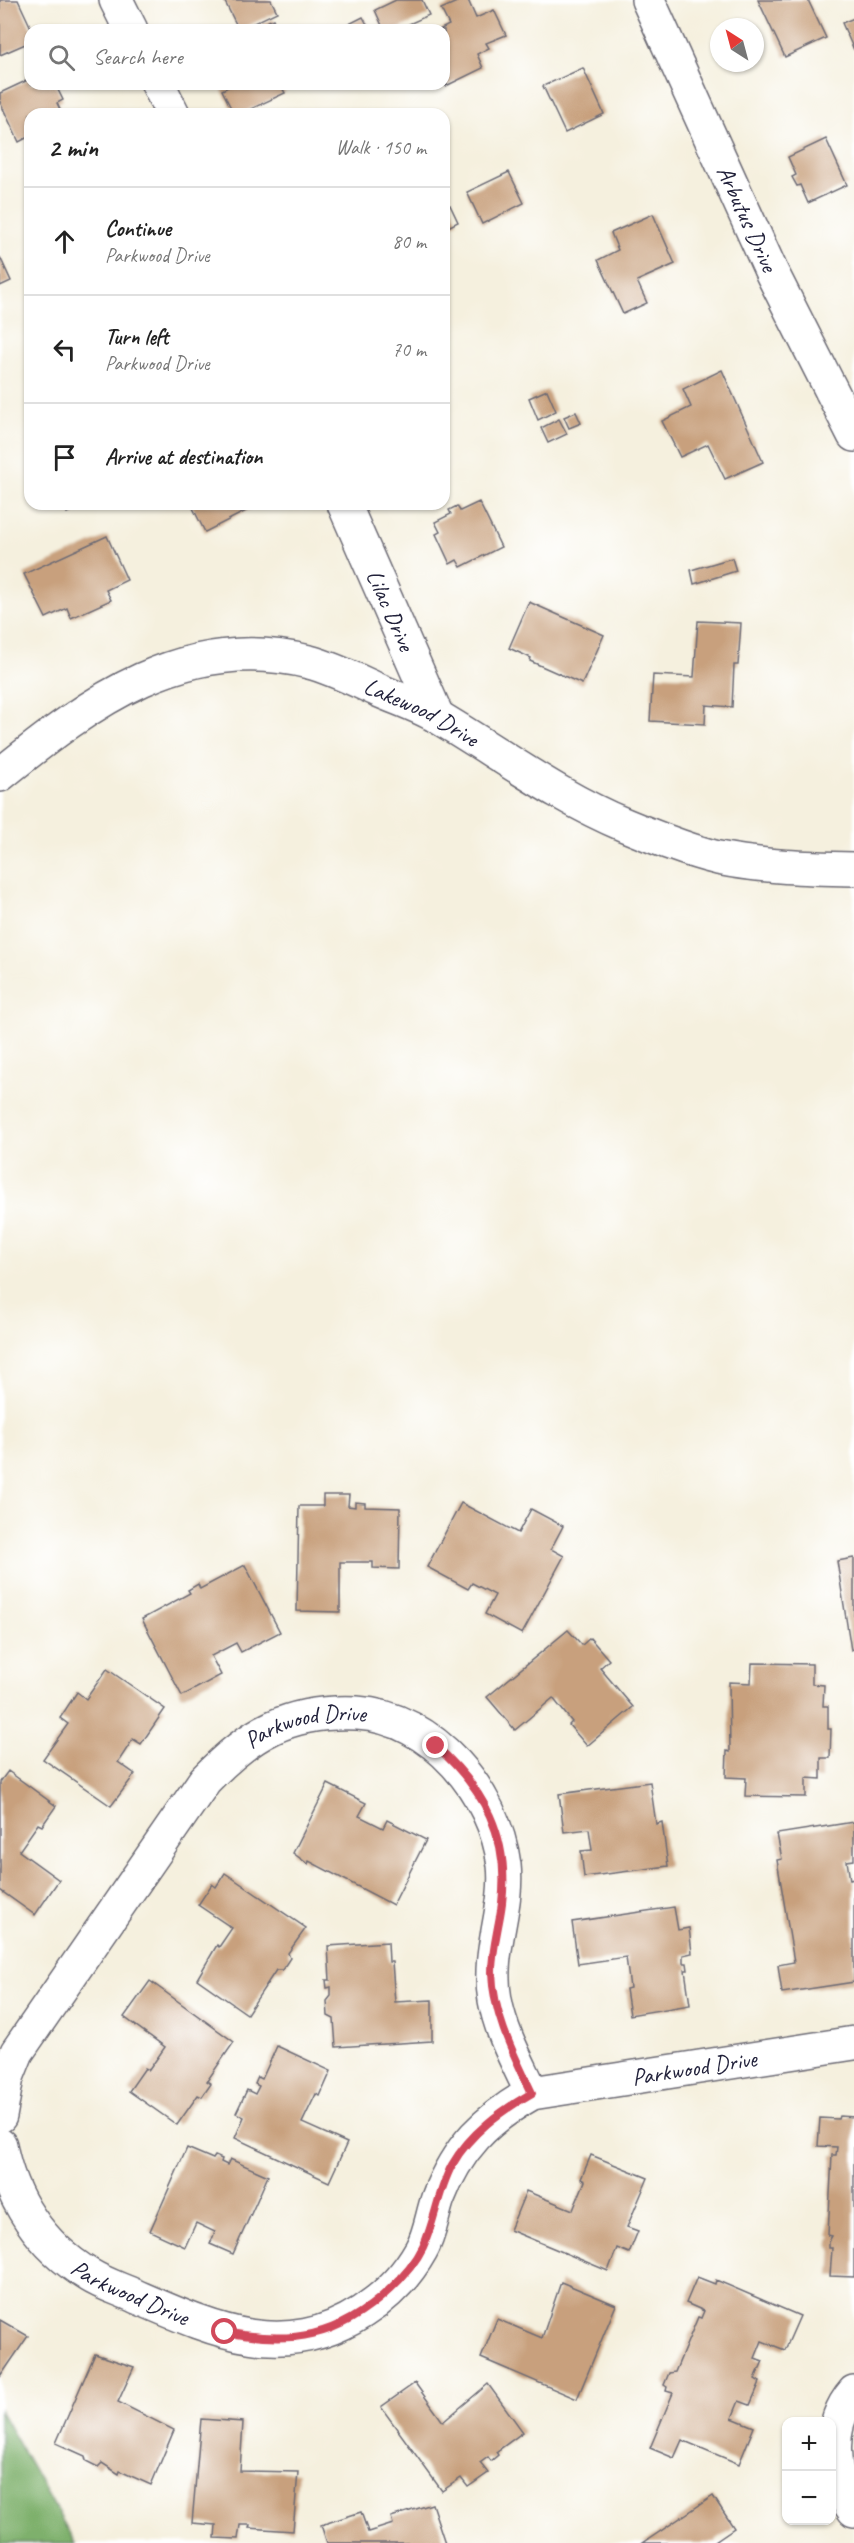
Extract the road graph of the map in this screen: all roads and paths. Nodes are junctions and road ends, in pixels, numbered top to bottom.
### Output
1 (117, 0) edge
2 (648, 0) edge
3 (128, 24) edge
4 (161, 90) edge
5 (170, 108) edge
6 (854, 435) edge
7 (347, 510) edge
8 (436, 716) junction
9 (0, 775) edge
10 (854, 869) edge
11 (854, 2043) edge
12 (532, 2093) junction
13 (0, 2116) edge
14 (0, 2145) edge
15 (854, 2392) edge
16 (854, 2510) edge

1 - 3 street
2 - 6 street, Arbutus Drive
4 - 5 street
7 - 8 street, Lilac Drive
8 - 9 street, Lakewood Drive
8 - 10 street, Lakewood Drive
11 - 12 street, Parkwood Drive
12 - 13 street, Parkwood Drive
12 - 14 street, Parkwood Drive
15 - 16 street

